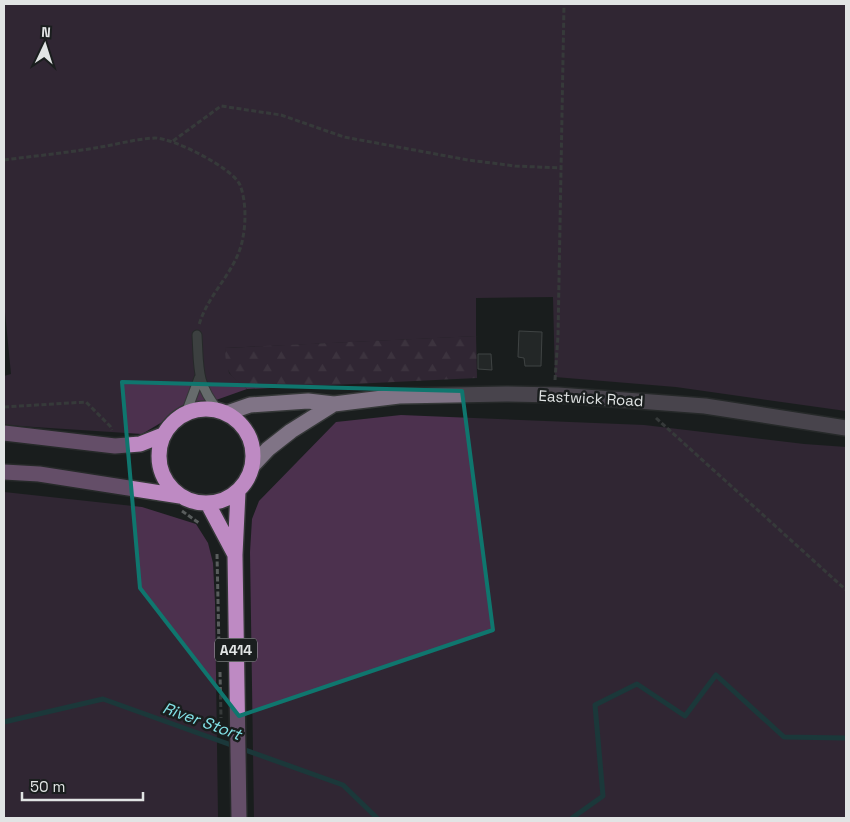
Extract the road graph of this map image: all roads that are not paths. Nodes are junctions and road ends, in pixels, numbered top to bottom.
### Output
1 (197, 335) road end
2 (199, 378) junction
3 (334, 404) junction
4 (223, 412) junction
5 (186, 413) junction
6 (846, 428) edge
7 (4, 433) edge
8 (164, 435) junction
9 (253, 465) junction
10 (4, 472) edge
11 (238, 492) junction
12 (178, 502) junction
13 (208, 504) junction
14 (234, 555) junction
15 (239, 818) edge

1 - 2 lane
2 - 4 lane
2 - 5 lane
3 - 4 street, Eastwick Road
3 - 6 street, Eastwick Road
3 - 9 street, Eastwick Road
4 - 5 highway
4 - 9 highway
5 - 8 highway
7 - 8 highway
8 - 12 highway
9 - 11 highway
10 - 12 highway
11 - 13 highway
11 - 14 highway, A414
12 - 13 highway
13 - 14 highway, A414
14 - 15 highway, A414

